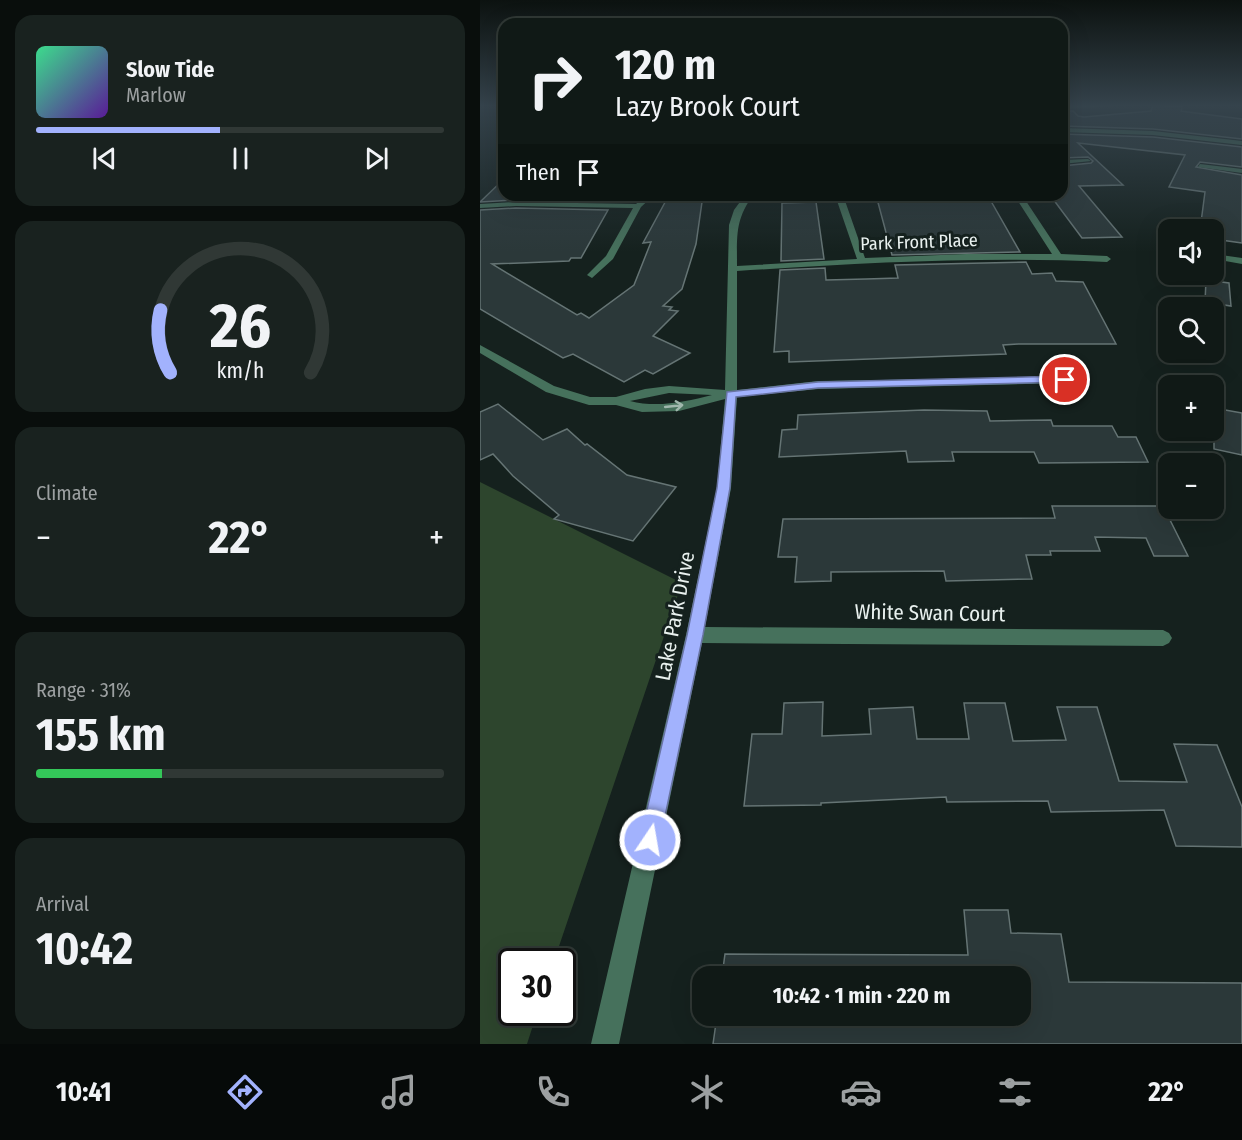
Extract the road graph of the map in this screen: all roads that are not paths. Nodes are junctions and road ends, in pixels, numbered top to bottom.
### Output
1 (1088, 161) dead end
2 (1068, 162) edge
3 (1200, 166) dead end
4 (1242, 171) edge
5 (643, 201) edge
6 (745, 201) edge
7 (841, 201) edge
8 (1022, 201) edge
9 (480, 206) edge
10 (638, 206) junction
11 (1058, 256) junction
12 (1224, 258) edge
13 (1107, 259) dead end
14 (862, 261) junction
15 (1242, 261) edge
16 (733, 269) junction
17 (592, 275) dead end
18 (480, 348) edge
19 (1065, 380) dead end
20 (731, 394) junction
21 (617, 401) junction
22 (695, 635) junction
23 (1163, 638) dead end
24 (605, 1044) edge

1 - 2 street
3 - 4 street
5 - 10 street
6 - 16 street, Lake Park Drive
7 - 14 street
8 - 11 street
9 - 10 street
10 - 17 street
11 - 13 street, Park Front Place
11 - 14 street, Park Front Place
12 - 15 street
14 - 16 street, Park Front Place
16 - 20 street, Lake Park Drive
18 - 21 street
19 - 20 street
21 -> 20 street
20 - 21 street
20 - 22 street, Lake Park Drive
22 - 23 street, White Swan Court
22 - 24 street, Lake Park Drive

